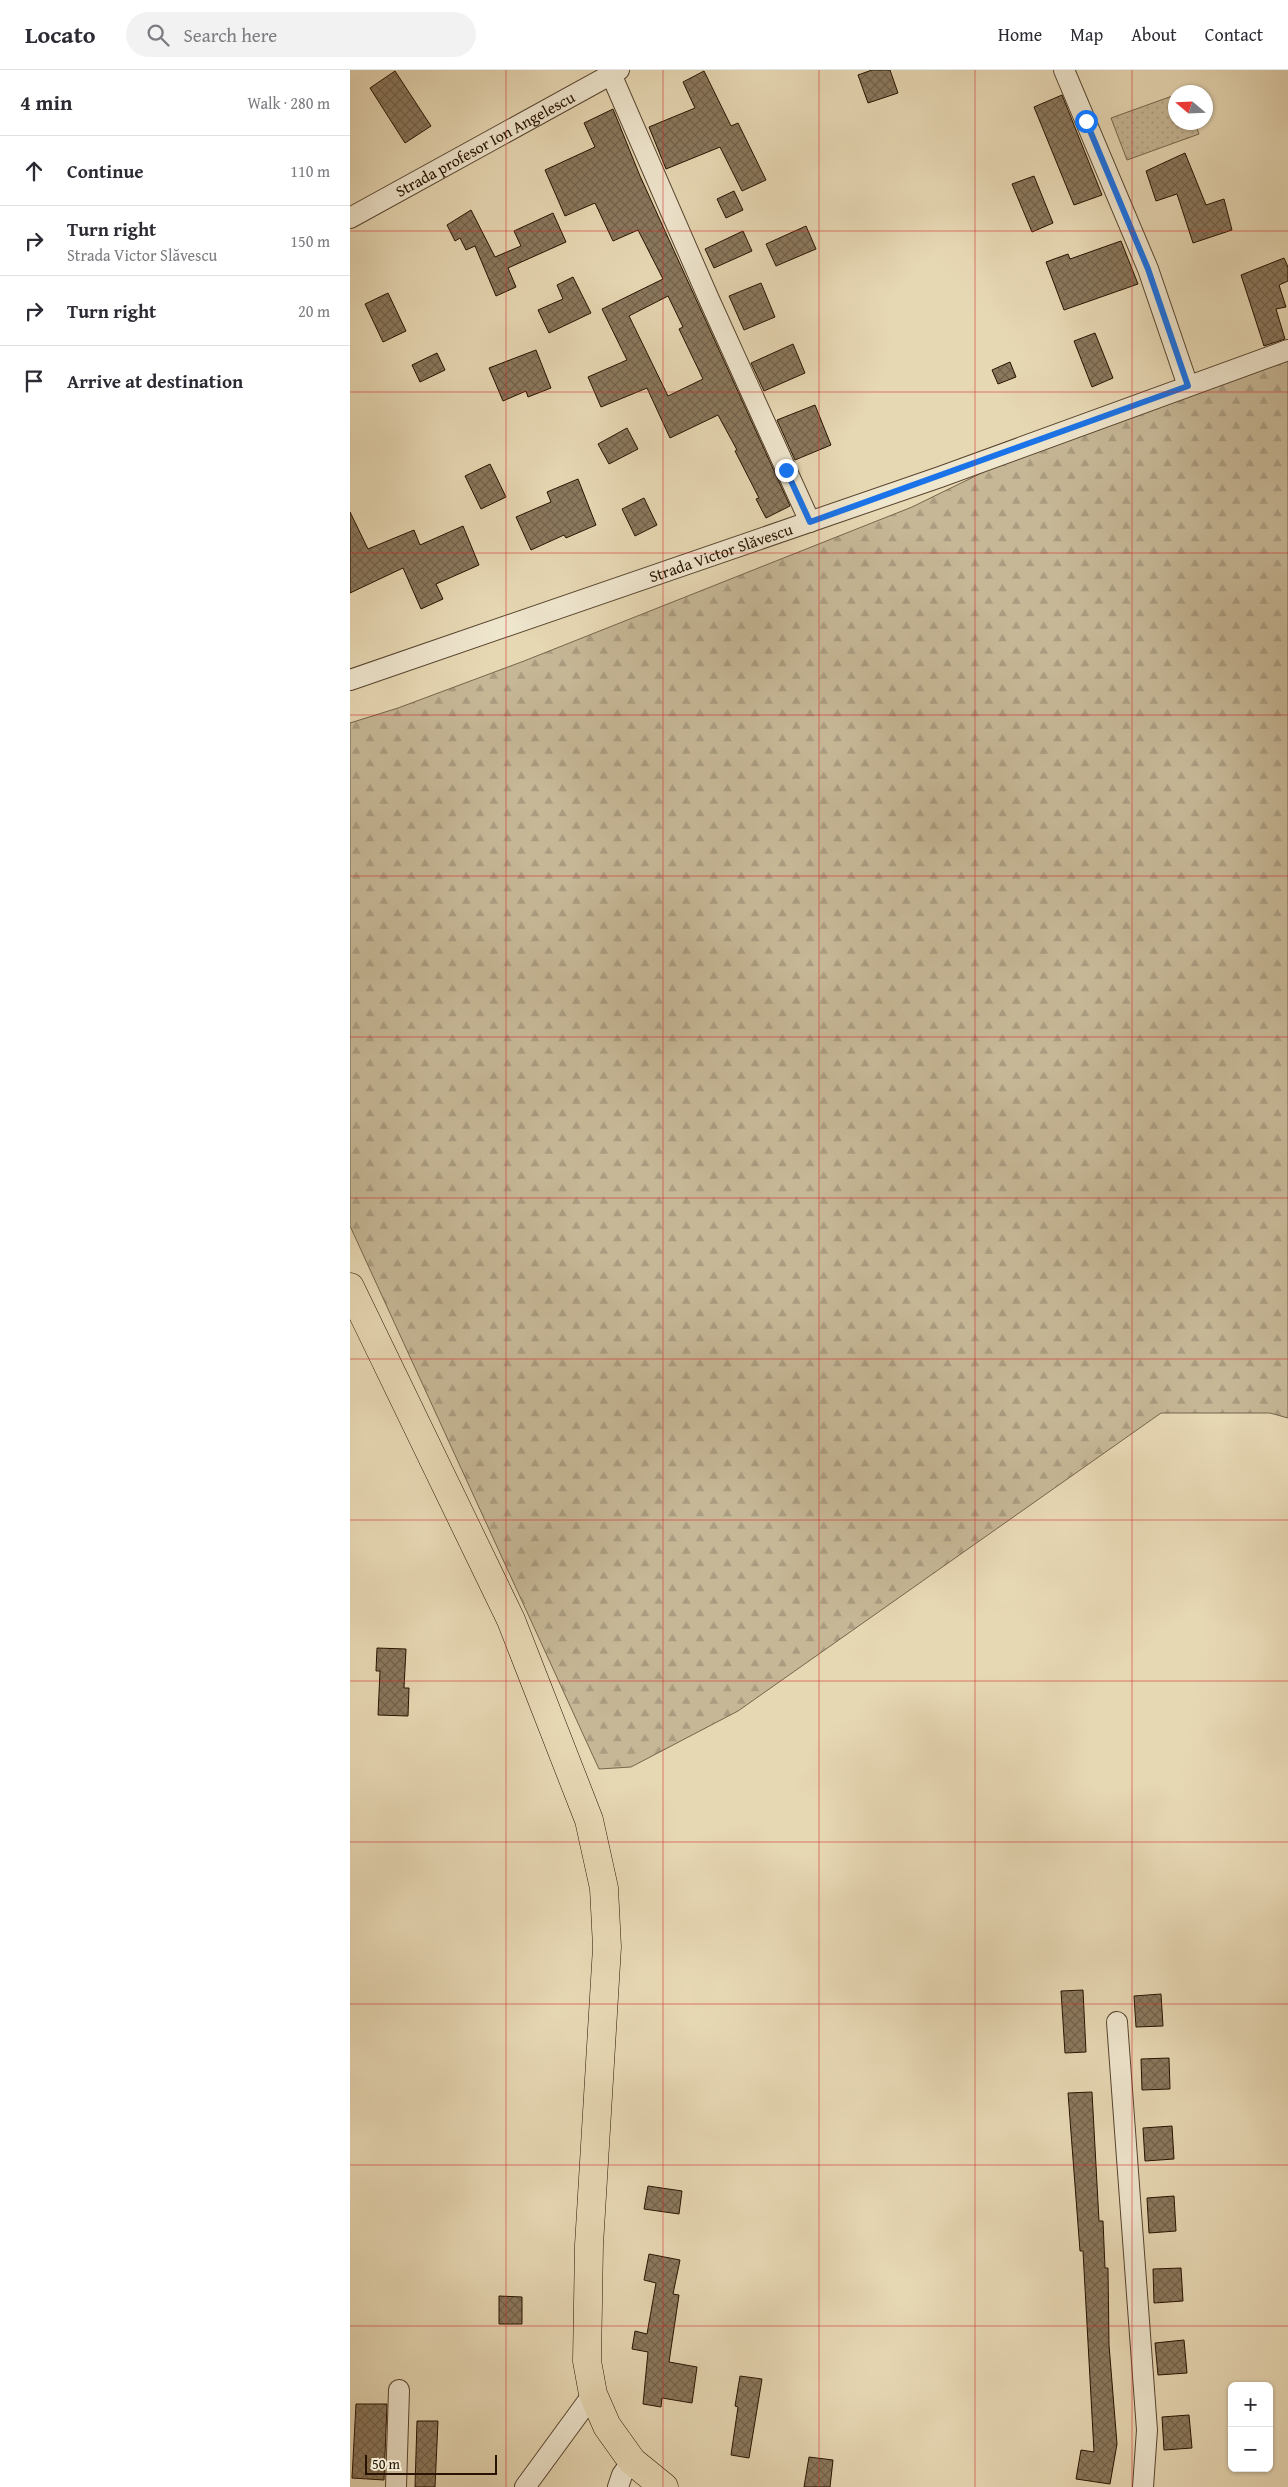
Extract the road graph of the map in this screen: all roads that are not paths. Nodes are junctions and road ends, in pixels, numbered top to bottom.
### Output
1 (1064, 70) edge
2 (615, 72) edge
3 (350, 218) edge
4 (1288, 350) edge
5 (1188, 386) junction
6 (810, 522) junction
7 (350, 680) edge
8 (350, 1291) edge
9 (1116, 2022) dead end
10 (399, 2390) dead end
11 (593, 2394) junction
12 (632, 2461) junction
13 (396, 2487) edge
14 (525, 2487) edge
15 (618, 2487) edge
16 (664, 2487) edge
17 (1142, 2487) edge

1 - 5 street
2 - 3 street, Strada profesor Ion Angelescu
2 - 6 street
4 - 5 street, Strada Victor Slăvescu
5 - 6 street, Strada Victor Slăvescu
6 - 7 street, Strada Victor Slăvescu
8 - 11 main road
9 - 17 street
10 - 13 street
11 - 12 main road
11 - 14 street
12 - 15 street
12 - 16 main road

